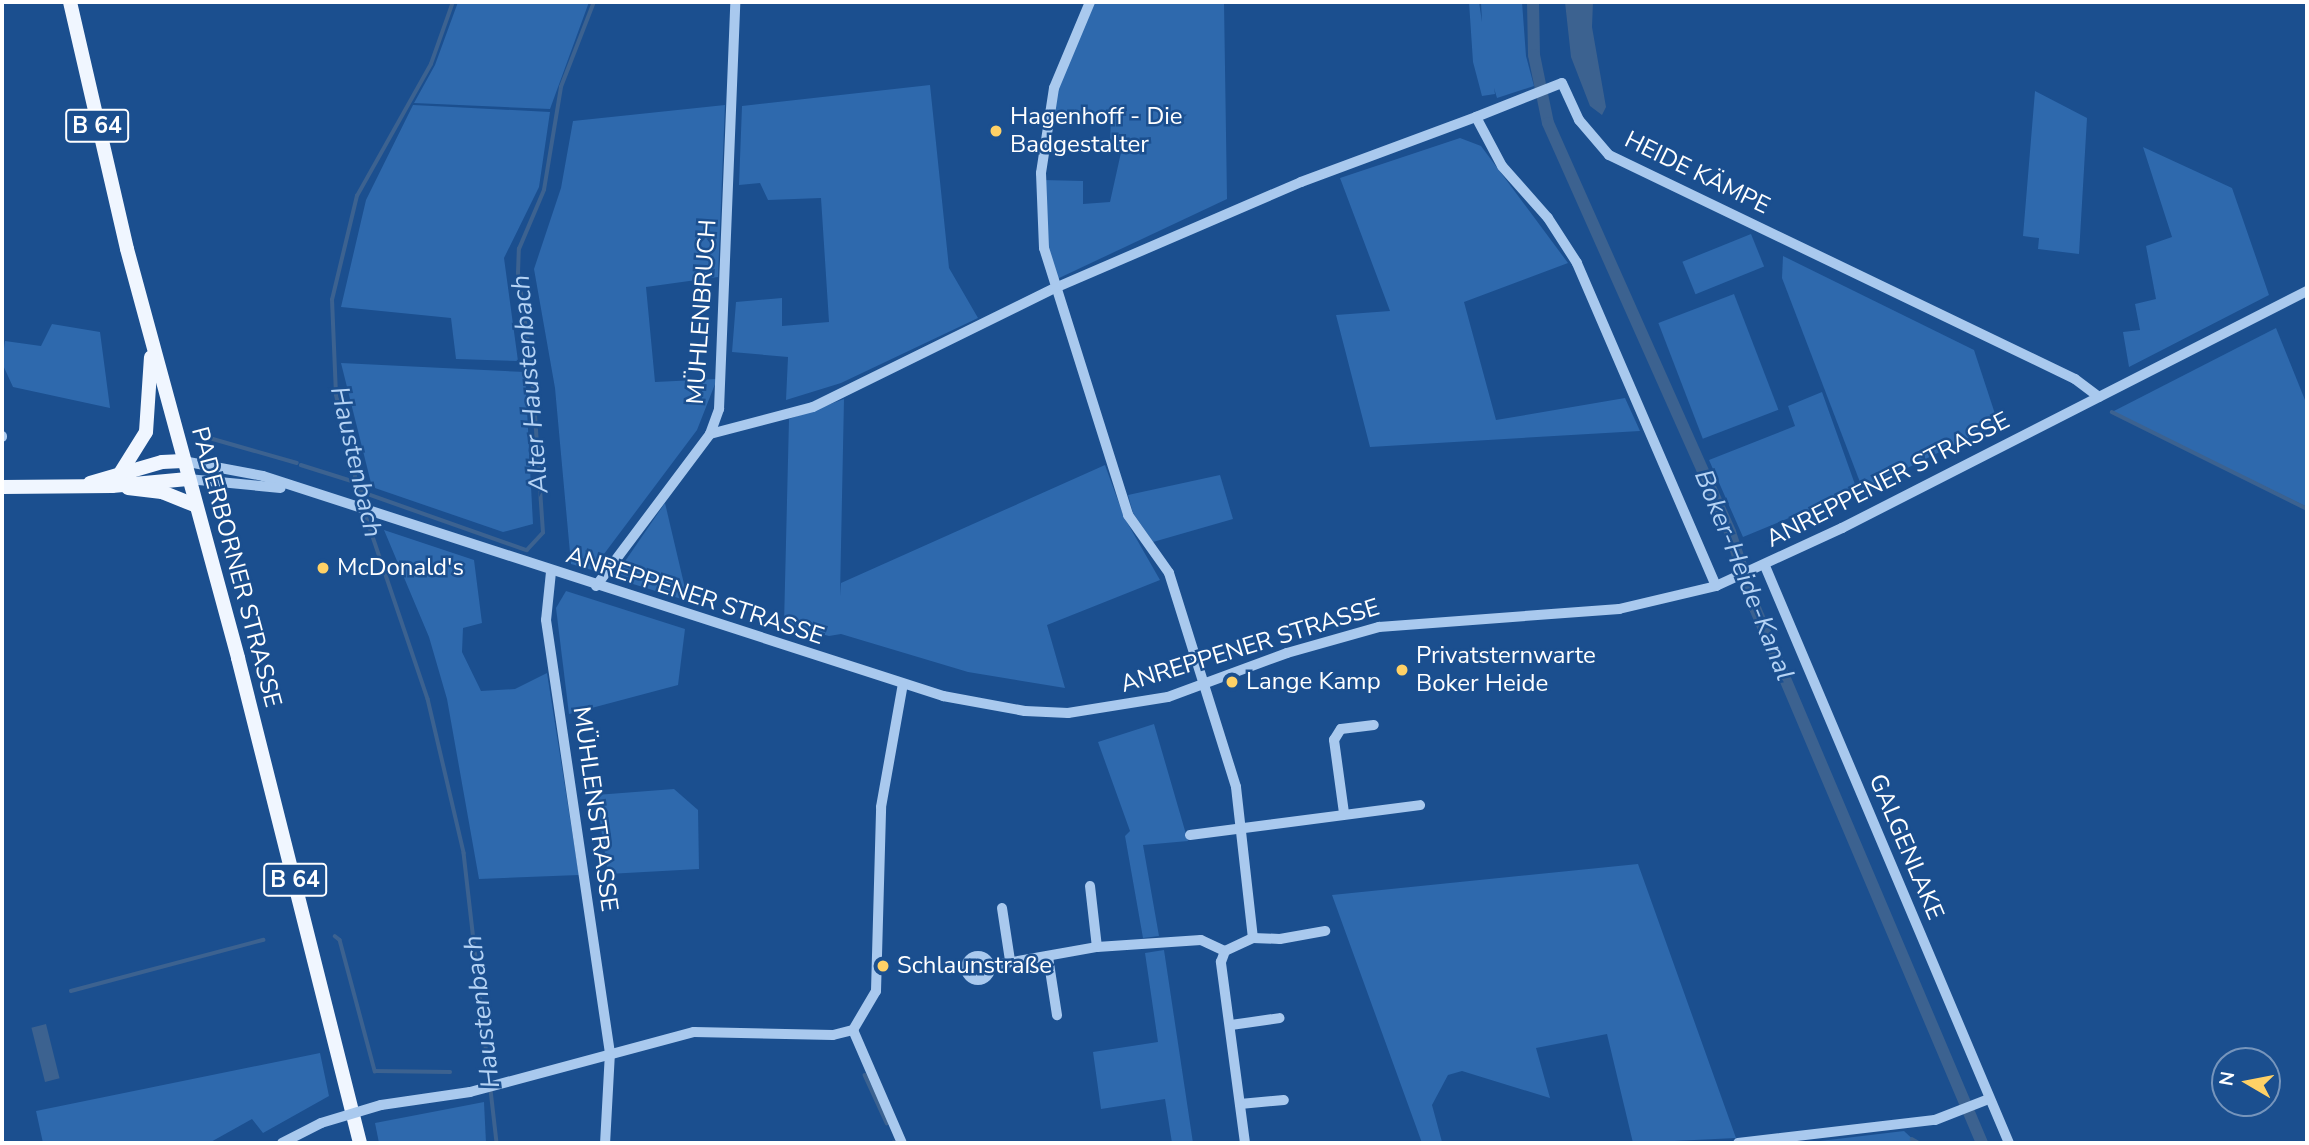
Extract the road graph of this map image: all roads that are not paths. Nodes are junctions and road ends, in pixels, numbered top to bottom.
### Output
1 (70, 2) edge
2 (735, 2) edge
3 (1090, 2) edge
4 (1476, 117) junction
5 (1055, 288) junction
6 (2307, 291) edge
7 (152, 342) junction
8 (2099, 397) junction
9 (710, 433) junction
10 (183, 461) junction
11 (121, 471) junction
12 (188, 479) junction
13 (112, 486) junction
14 (2, 487) edge
15 (76, 488) junction
16 (291, 489) junction
17 (195, 505) junction
18 (1765, 566) junction
19 (551, 572) junction
20 (596, 586) junction
21 (1716, 586) junction
22 (903, 684) junction
23 (1204, 684) junction
24 (1374, 725) dead end
25 (1420, 805) dead end
26 (1344, 813) junction
27 (1242, 827) junction
28 (1190, 835) dead end
29 (1090, 886) dead end
30 (1002, 908) dead end
31 (1325, 931) dead end
32 (1253, 938) junction
33 (1097, 947) junction
34 (1225, 951) junction
35 (1048, 957) junction
36 (1010, 960) junction
37 (990, 966) dead end
38 (1057, 1015) dead end
39 (1280, 1018) dead end
40 (1231, 1024) junction
41 (853, 1030) junction
42 (610, 1052) junction
43 (1284, 1100) dead end
44 (1984, 1101) junction
45 (1240, 1104) junction
46 (282, 1143) edge
47 (360, 1143) edge
48 (605, 1143) edge
49 (902, 1143) edge
50 (1245, 1143) edge
51 (1738, 1143) edge
52 (2008, 1143) edge

1 - 7 main road, PADERBORNER STRASSE / B 64
2 - 9 street, MÜHLENBRUCH
3 - 5 street
4 - 5 street
4 - 8 street, HEIDE KÄMPE
4 - 21 street
5 - 9 street
5 - 23 street
6 - 8 street, ANREPPENER STRASSE
7 - 10 main road, PADERBORNER STRASSE / B 64
7 - 11 main road
8 - 18 street, ANREPPENER STRASSE
9 - 20 street, MÜHLENBRUCH
10 - 11 main road
10 - 12 main road, PADERBORNER STRASSE / B 64
10 - 16 street, ANREPPENER STRASSE
11 - 15 main road
12 - 13 main road
12 - 16 street, ANREPPENER STRASSE
12 - 17 main road, PADERBORNER STRASSE / B 64
13 - 15 main road
13 - 17 main road
14 - 15 main road
16 - 19 street, ANREPPENER STRASSE
17 - 47 main road, PADERBORNER STRASSE / B 64
18 - 21 street, ANREPPENER STRASSE
18 - 44 street, GALGENLAKE
19 - 20 street, ANREPPENER STRASSE
19 - 42 street, MÜHLENSTRASSE
20 - 22 street, ANREPPENER STRASSE
21 - 23 street, ANREPPENER STRASSE
22 - 23 street, ANREPPENER STRASSE
22 - 41 street
23 - 27 street
24 - 26 street
25 - 26 street
26 - 27 street
27 - 28 street
27 - 32 street
29 - 33 street
30 - 36 street
31 - 32 street
32 - 34 street
33 - 34 street
33 - 35 street
34 - 40 street
35 - 36 street
35 - 38 street
36 - 37 street
39 - 40 street
40 - 45 street
41 - 42 street
41 - 49 street
42 - 46 street, bridge
42 - 48 street, MÜHLENSTRASSE
43 - 45 street
44 - 51 street
44 - 52 street, GALGENLAKE
45 - 50 street

